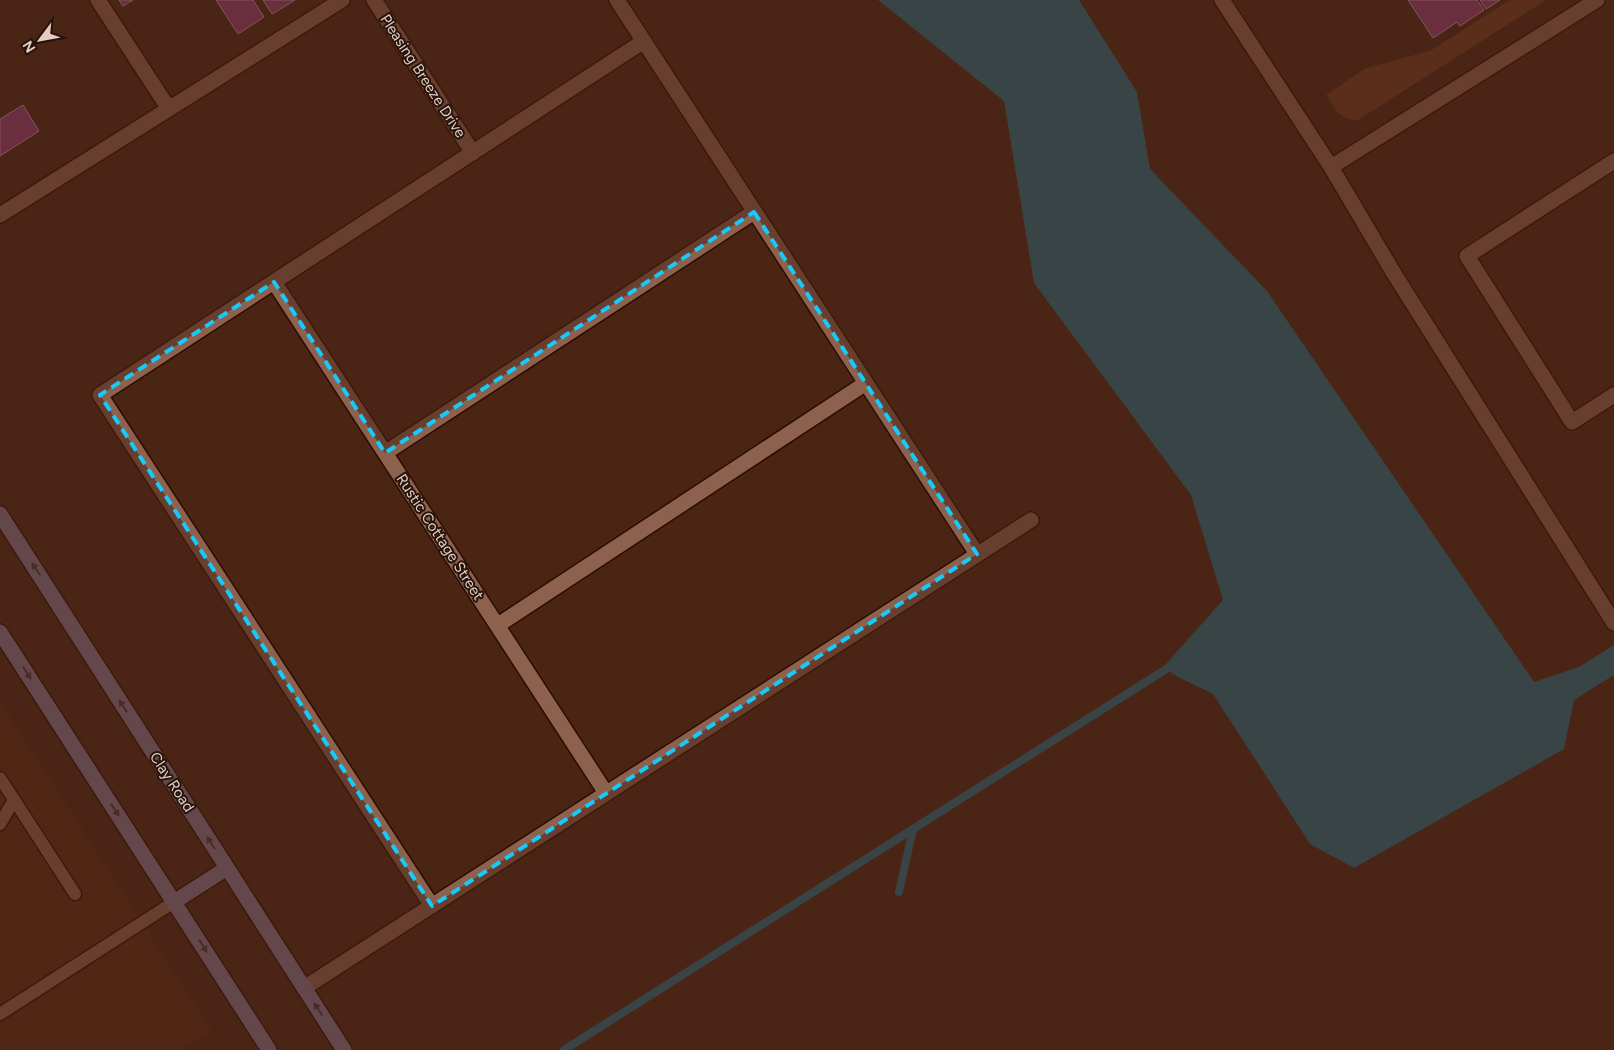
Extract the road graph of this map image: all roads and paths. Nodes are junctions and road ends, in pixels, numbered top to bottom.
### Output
1 (98, 0) edge
2 (342, 0) edge
3 (374, 0) edge
4 (617, 0) edge
5 (1222, 0) edge
6 (1597, 0) edge
7 (644, 42) junction
8 (169, 109) junction
9 (473, 153) junction
10 (1614, 161) edge
11 (1331, 167) junction
12 (754, 212) junction
13 (0, 215) edge
14 (274, 282) junction
15 (866, 383) junction
16 (1614, 395) edge
17 (385, 453) junction
18 (0, 514) edge
19 (1030, 520) dead end
20 (977, 554) junction
21 (1614, 623) edge
22 (498, 625) junction
23 (0, 632) edge
24 (0, 778) edge
25 (606, 794) junction
26 (14, 800) junction
27 (0, 824) edge
28 (227, 868) junction
29 (75, 894) dead end
30 (174, 902) junction
31 (432, 906) junction
32 (304, 988) junction
33 (0, 1014) edge
34 (269, 1050) edge
35 (344, 1050) edge

1 - 8 street
2 - 8 street
3 - 9 street, Pleasing Breeze Drive
4 - 7 street
5 - 11 street
6 - 11 street
7 - 9 street
7 - 12 street
8 - 13 street
9 - 14 street
10 - 16 street
11 - 21 street
12 - 15 street
12 - 17 street
14 - 17 street, Rustic Cottage Street
14 - 31 street
15 - 20 street
15 - 22 street
17 - 22 street, Rustic Cottage Street
28 -> 18 main road, Clay Road
19 - 20 street
20 - 25 street
22 - 25 street, Rustic Cottage Street
23 -> 30 main road
24 - 26 lane
25 - 31 street
26 - 27 lane
26 - 29 lane
28 - 30 main road
28 - 32 main road, Clay Road
30 - 33 lane
30 -> 34 main road
31 - 32 street
35 -> 32 main road, Clay Road

